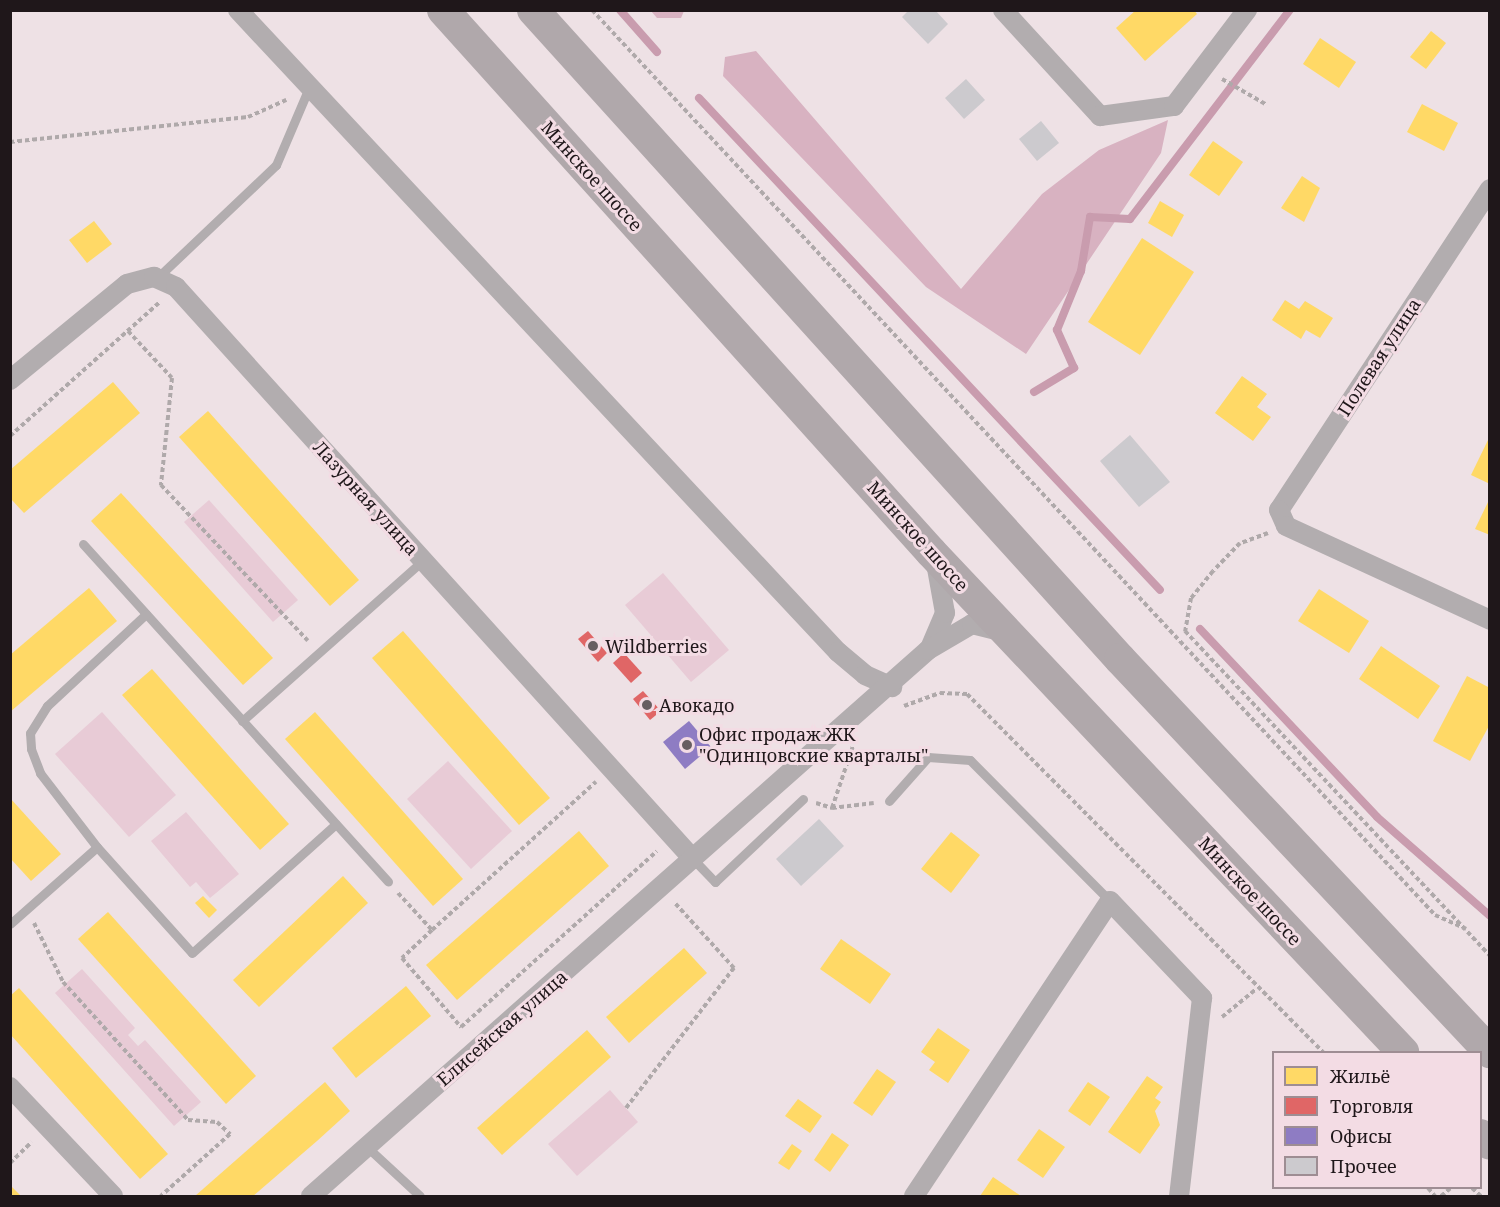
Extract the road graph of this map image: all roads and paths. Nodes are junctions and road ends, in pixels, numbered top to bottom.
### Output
1 (238, 10) edge
2 (443, 10) edge
3 (533, 10) edge
4 (592, 10) edge
5 (1003, 10) edge
6 (1247, 10) edge
7 (1224, 81) dead end
8 (308, 90) junction
9 (1267, 105) dead end
10 (10, 142) edge
11 (1490, 189) edge
12 (157, 278) junction
13 (176, 287) junction
14 (128, 331) junction
15 (10, 380) edge
16 (10, 436) edge
17 (1286, 526) junction
18 (83, 544) dead end
19 (931, 552) junction
20 (422, 561) junction
21 (146, 614) junction
22 (1490, 620) edge
23 (1006, 633) junction
24 (928, 650) junction
25 (319, 652) junction
26 (891, 687) junction
27 (866, 711) junction
28 (243, 721) junction
29 (611, 768) junction
30 (803, 799) joint
31 (889, 801) joint
32 (832, 808) junction
33 (336, 824) junction
34 (673, 837) junction
35 (97, 847) junction
36 (693, 859) junction
37 (388, 881) joint
38 (661, 888) junction
39 (1110, 902) junction
40 (28, 909) junction
41 (10, 924) edge
42 (1466, 929) junction
43 (432, 930) junction
44 (1490, 956) edge
45 (1255, 990) junction
46 (1226, 1017) dead end
47 (1321, 1051) edge
48 (1401, 1051) edge
49 (1490, 1052) edge
50 (10, 1087) edge
51 (626, 1108) dead end
52 (48, 1128) junction
53 (367, 1147) junction
54 (10, 1163) edge
55 (112, 1197) edge
56 (161, 1197) edge
57 (311, 1197) edge
58 (420, 1197) edge
59 (914, 1197) edge
60 (1179, 1197) edge

1 - 8 street
2 - 19 highway, Минское шоссе
3 - 49 highway
4 - 42 path
5 - 6 street
7 - 9 path
8 - 10 path
8 - 12 lane
8 - 26 street
11 - 17 street, Полевая улица
12 - 13 street, Лазурная улица
12 - 15 street
13 - 14 path
13 - 20 street, Лазурная улица
14 - 16 path
14 - 25 path
17 - 22 street
17 - 42 path
18 - 21 lane
19 - 23 highway, Минское шоссе
19 - 24 street
20 - 25 lane
20 - 29 street, Лазурная улица
21 - 28 lane
21 - 35 lane
23 - 24 street
23 - 48 highway, Минское шоссе
24 - 26 street, Елисейская улица
25 - 28 lane
26 - 27 street, Елисейская улица
27 - 32 path
27 - 36 street, Елисейская улица
27 - 45 path
28 - 33 lane
29 - 34 street, Лазурная улица
29 - 43 path
30 - 32 path
30 - 36 lane
31 - 32 path
31 - 39 lane
33 - 35 lane
33 - 37 lane
34 - 36 street, Лазурная улица
34 - 43 path
35 - 40 lane
36 - 38 street, Елисейская улица
37 - 43 path
38 - 51 path
38 - 53 street, Елисейская улица
39 - 59 street
39 - 60 street
40 - 41 lane
40 - 56 path
42 - 44 path
45 - 46 path
45 - 47 path
50 - 52 street
52 - 54 path
52 - 55 street
53 - 57 street, Елисейская улица
53 - 58 lane

